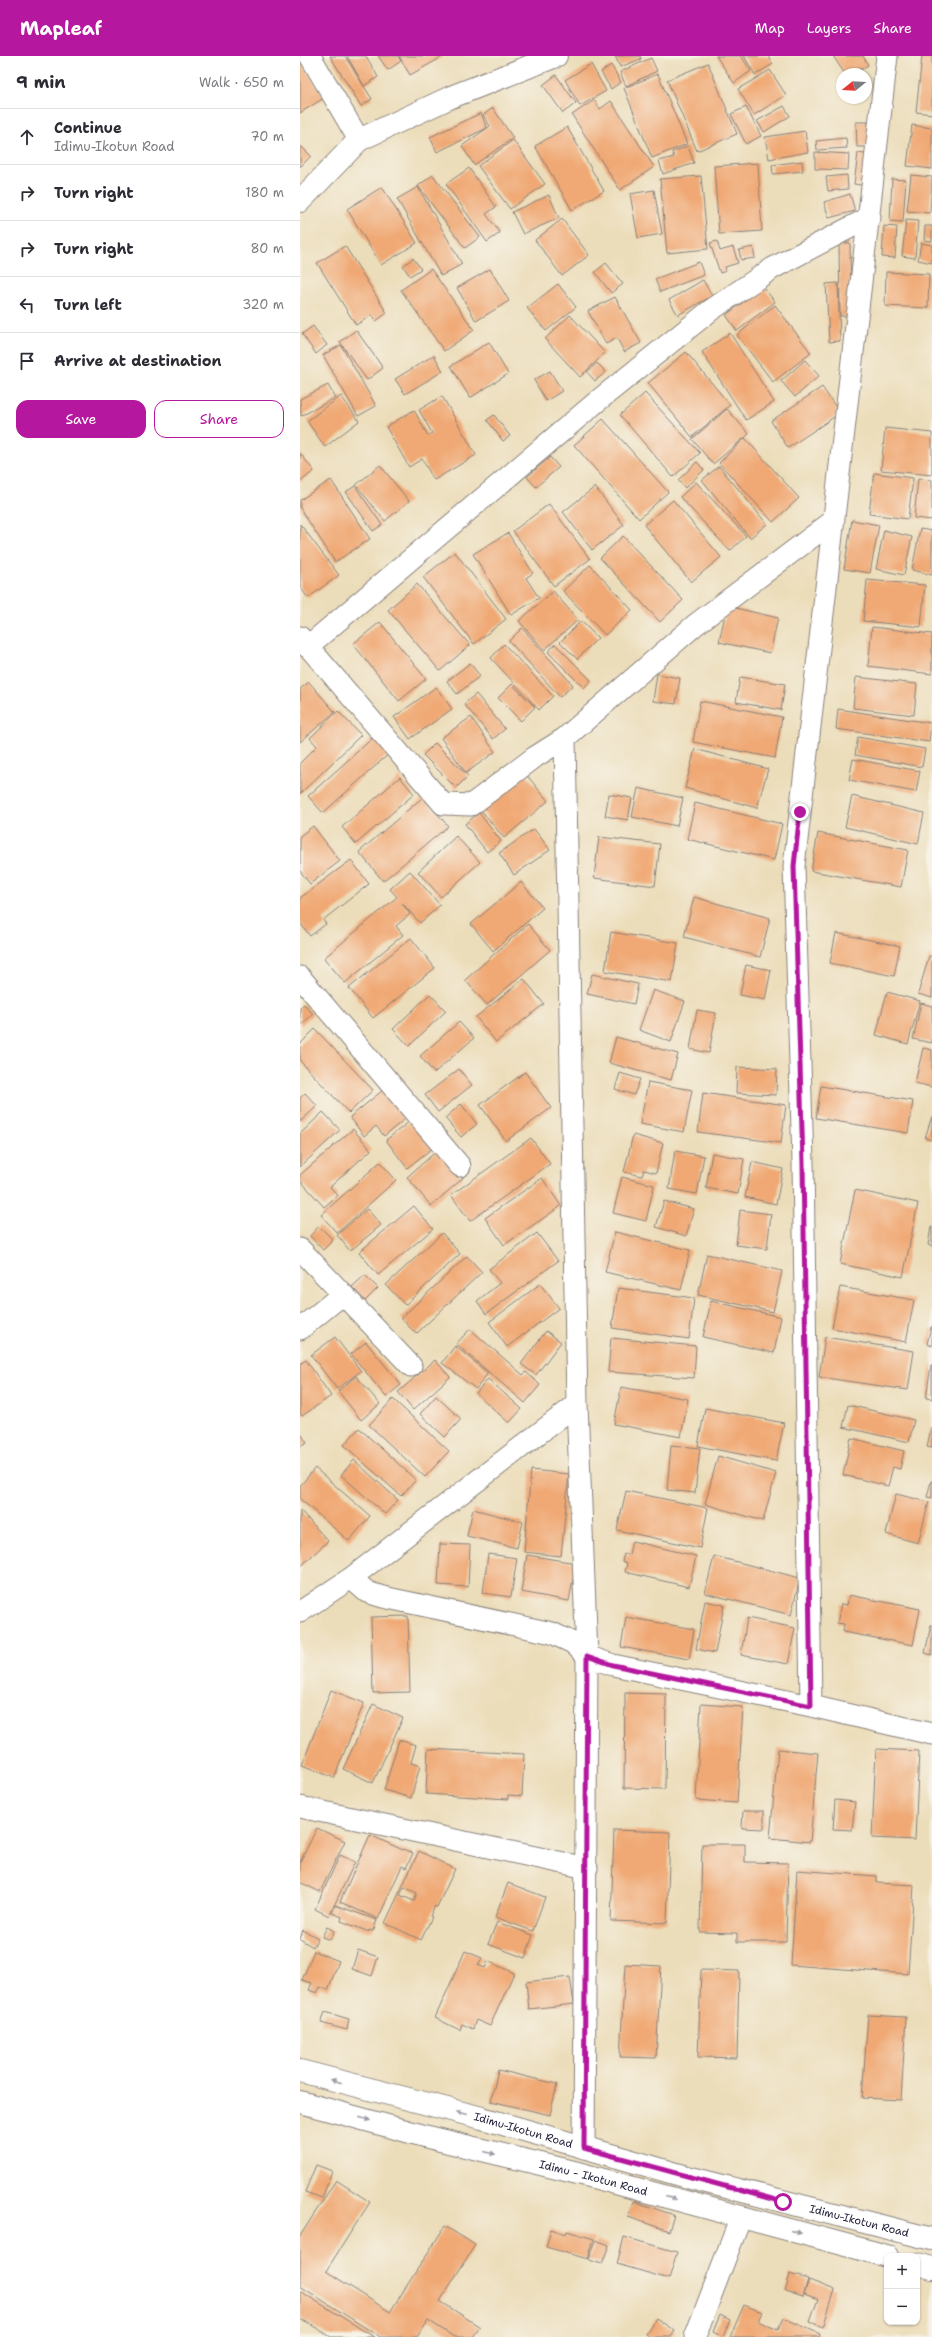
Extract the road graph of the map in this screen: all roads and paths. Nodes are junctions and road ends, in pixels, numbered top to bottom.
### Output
1 (310, 56) edge
2 (556, 56) edge
3 (887, 56) edge
4 (359, 140) junction
5 (300, 201) edge
6 (870, 217) junction
7 (833, 521) junction
8 (304, 642) edge
9 (565, 738) junction
10 (300, 977) edge
11 (460, 1166) dead end
12 (300, 1249) edge
13 (343, 1294) junction
14 (300, 1329) edge
15 (411, 1366) dead end
16 (577, 1404) junction
17 (351, 1578) junction
18 (300, 1612) edge
19 (587, 1656) junction
20 (811, 1706) junction
21 (932, 1734) edge
22 (300, 1807) edge
23 (587, 1868) junction
24 (300, 2071) edge
25 (300, 2102) edge
26 (584, 2148) junction
27 (741, 2217) junction
28 (932, 2239) edge
29 (884, 2255) edge
30 (920, 2265) edge
31 (932, 2268) edge
32 (696, 2337) edge

1 - 4 street
2 - 4 main road
3 - 6 street
4 - 5 main road
6 - 7 street
6 - 8 street
7 - 9 street
7 - 20 street
8 - 9 street
9 - 16 street
10 - 11 street
12 - 13 street
13 - 14 street
13 - 15 street
16 - 17 street
16 - 19 street
17 - 18 street
17 - 19 street
19 - 20 street
19 - 23 street
20 - 21 street
22 - 23 street
23 - 26 street
26 -> 24 main road, Idimu-Ikotun Road
25 -> 27 main road, Idimu - Ikotun Road
26 - 28 main road, Idimu-Ikotun Road
27 -> 29 main road, Idimu - Ikotun Road
27 - 32 street
30 - 31 main road

